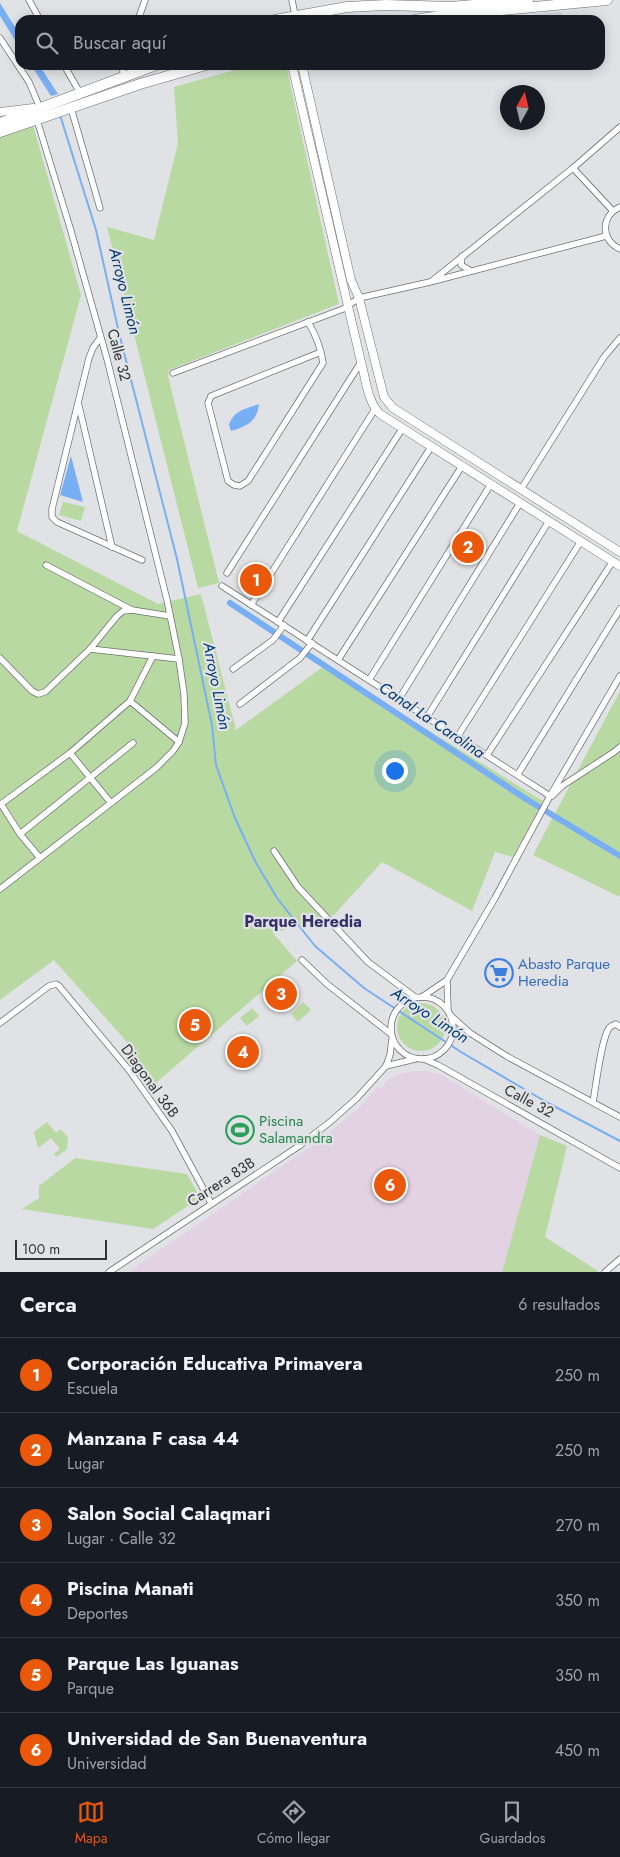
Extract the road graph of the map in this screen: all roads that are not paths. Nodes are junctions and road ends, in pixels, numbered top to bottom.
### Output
1 (29, 0) edge
2 (145, 0) edge
3 (292, 0) edge
4 (523, 0) edge
5 (528, 0) edge
6 (607, 0) edge
7 (449, 4) edge
8 (37, 15) edge
9 (140, 15) edge
10 (286, 15) edge
11 (302, 15) edge
12 (450, 15) edge
13 (0, 38) edge
14 (15, 61) edge
15 (21, 70) edge
16 (67, 70) edge
17 (123, 70) edge
18 (144, 70) edge
19 (189, 70) edge
20 (293, 70) edge
21 (303, 70) edge
22 (124, 78) junction
23 (80, 93) junction
24 (71, 108) junction
25 (45, 109) junction
26 (0, 112) edge
27 (37, 120) junction
28 (0, 123) edge
29 (620, 127) edge
30 (0, 132) edge
31 (573, 168) junction
32 (620, 207) edge
33 (100, 208) dead end
34 (613, 211) junction
35 (606, 236) junction
36 (620, 249) edge
37 (462, 256) junction
38 (472, 271) junction
39 (430, 282) junction
40 (358, 298) junction
41 (348, 307) junction
42 (308, 322) junction
43 (100, 338) junction
44 (620, 338) edge
45 (321, 352) junction
46 (361, 362) junction
47 (173, 373) dead end
48 (78, 403) junction
49 (375, 409) junction
50 (402, 429) junction
51 (431, 447) junction
52 (455, 447) junction
53 (449, 458) junction
54 (462, 466) junction
55 (491, 484) junction
56 (521, 489) junction
57 (520, 503) junction
58 (549, 521) junction
59 (581, 541) junction
60 (112, 547) junction
61 (620, 552) edge
62 (142, 560) dead end
63 (612, 561) junction
64 (46, 565) dead end
65 (620, 566) edge
66 (227, 573) dead end
67 (222, 586) dead end
68 (251, 605) junction
69 (620, 609) edge
70 (132, 610) junction
71 (170, 616) junction
72 (281, 624) junction
73 (310, 642) junction
74 (90, 649) junction
75 (153, 656) junction
76 (0, 658) edge
77 (179, 659) junction
78 (338, 660) junction
79 (233, 669) dead end
80 (620, 676) edge
81 (369, 680) junction
82 (399, 699) junction
83 (130, 701) junction
84 (240, 704) dead end
85 (427, 717) junction
86 (458, 736) junction
87 (179, 742) junction
88 (133, 743) dead end
89 (620, 747) edge
90 (70, 753) junction
91 (488, 755) junction
92 (518, 774) junction
93 (90, 778) junction
94 (548, 799) junction
95 (111, 803) junction
96 (0, 804) edge
97 (20, 834) junction
98 (274, 851) dead end
99 (40, 858) junction
100 (0, 888) edge
101 (302, 960) dead end
102 (447, 980) junction
103 (415, 997) junction
104 (422, 997) junction
105 (449, 1013) junction
106 (0, 1023) edge
107 (620, 1027) edge
108 (391, 1037) junction
109 (416, 1059) junction
110 (424, 1059) junction
111 (386, 1066) junction
112 (592, 1102) junction
113 (620, 1117) edge
114 (620, 1168) edge
115 (211, 1203) junction
116 (620, 1259) edge
117 (109, 1272) edge
118 (605, 1272) edge

1 - 8 street
2 - 9 street
3 - 10 street
4 - 5 highway
4 - 7 highway
6 - 12 highway
7 - 11 highway
13 - 14 street
15 - 25 street
16 - 23 street
17 - 22 street
18 - 22 highway
19 - 24 highway
20 - 41 street
21 - 40 street
22 - 23 highway
23 - 25 highway
24 - 25 highway
24 - 33 street
25 - 26 street
25 - 27 highway
25 - 28 highway
27 - 30 highway
27 - 43 street, Calle 32
29 - 31 street
31 - 34 street
31 - 37 street
32 - 34 street
34 - 35 street
35 - 36 street
35 - 38 street
37 - 38 street
37 - 39 street
38 - 39 street
39 - 40 street
40 - 41 street
40 - 52 street
41 - 42 street
41 - 46 street
42 - 45 street
42 - 47 street
43 - 48 street
43 - 71 street, Calle 32
44 - 56 street
45 - 45 street
46 - 49 street
46 - 66 street
48 - 60 street
48 - 60 street
49 - 50 street
49 - 68 street
50 - 51 street
50 - 72 street
51 - 53 street
51 - 73 street
52 - 53 street
52 - 56 street
53 - 54 street
54 - 55 street
54 - 78 street
55 - 57 street
55 - 81 street
56 - 61 street
57 - 58 street
57 - 82 street
58 - 59 street
58 - 85 street
59 - 63 street
59 - 86 street
60 - 62 street
63 - 65 street
63 - 91 street
64 - 70 street
67 - 68 street
68 - 72 street
69 - 92 street
70 - 71 street
70 - 74 street
71 - 77 street, Calle 32
72 - 73 street
72 - 79 street
73 - 78 street
73 - 84 street
74 - 75 street
74 - 76 street
75 - 77 street
75 - 83 street
77 - 87 street, Calle 32
78 - 81 street
80 - 94 street
81 - 82 street
82 - 85 street
83 - 87 street
83 - 90 street
85 - 86 street
86 - 91 street
87 - 95 street
88 - 93 street
89 - 94 street
90 - 93 street
90 - 96 street
91 - 92 street
92 - 94 street
93 - 95 street
93 - 97 street
94 - 102 street
95 - 99 street
96 - 97 street
97 - 99 street
98 - 103 street
99 - 100 street
101 - 108 street
102 - 104 street
102 - 105 street
103 - 104 street
103 - 108 street
104 - 105 street
105 - 110 street
105 - 112 street, Calle 32
106 - 115 street, Diagonal 36B
107 - 112 street
108 - 109 street
108 - 111 street, Carrera 83B
109 - 110 street
109 - 111 street
110 - 114 street, Calle 32
111 - 115 street, Carrera 83B
112 - 113 street, Calle 32
115 - 117 street, Carrera 83B
116 - 118 street

